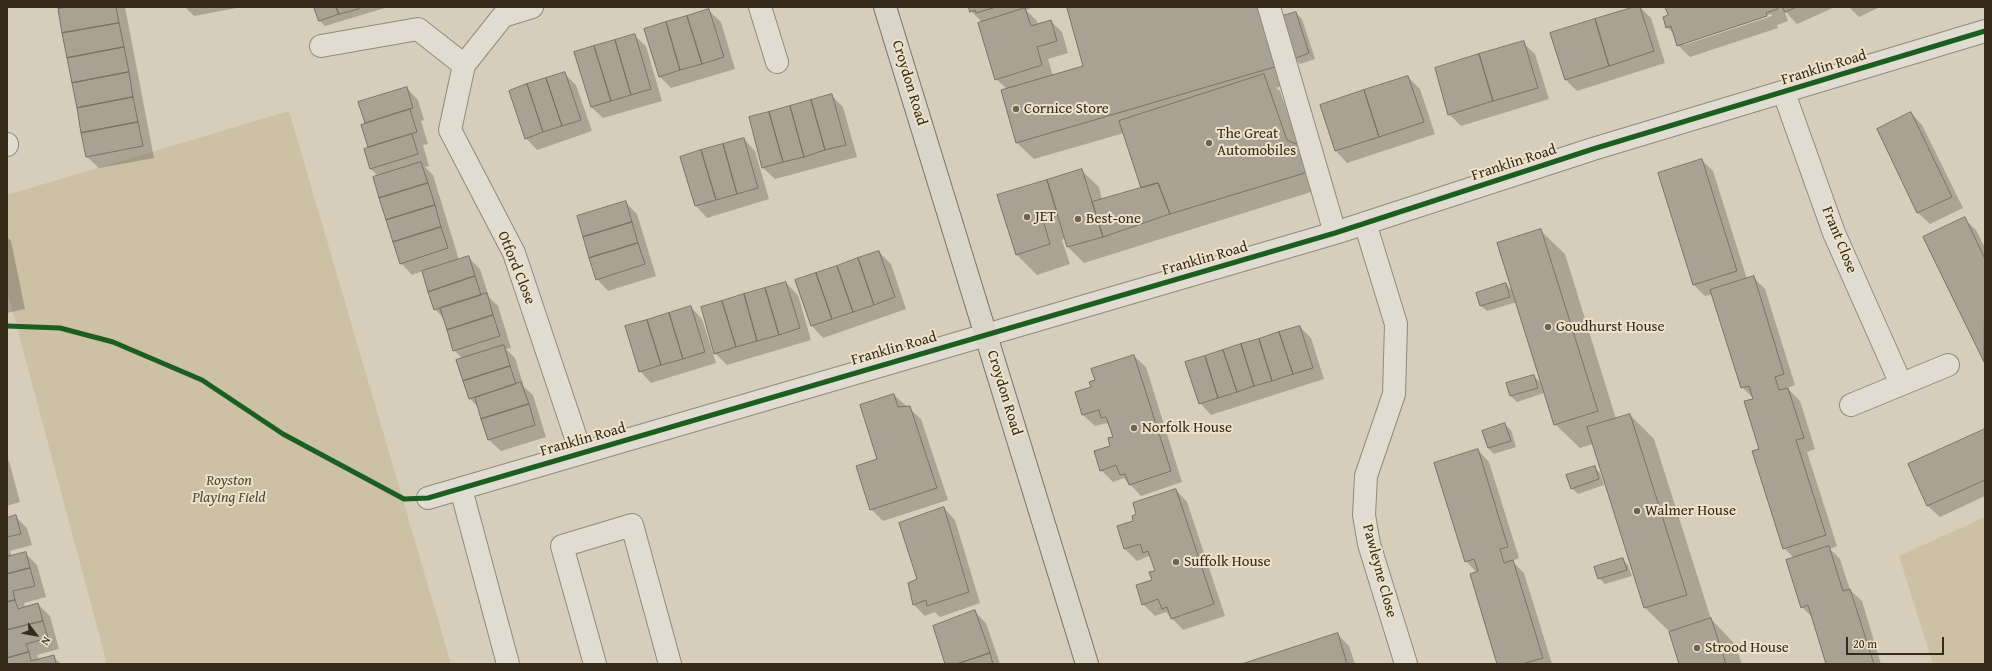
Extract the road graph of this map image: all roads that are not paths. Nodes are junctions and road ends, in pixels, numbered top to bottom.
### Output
1 (532, 7) edge
2 (760, 7) edge
3 (886, 7) edge
4 (1269, 7) edge
5 (1985, 31) edge
6 (321, 46) dead end
7 (777, 62) dead end
8 (464, 65) junction
9 (1784, 93) junction
10 (1365, 223) junction
11 (1335, 233) junction
12 (986, 334) junction
13 (1948, 365) dead end
14 (1901, 384) junction
15 (1851, 405) dead end
16 (581, 453) junction
17 (462, 489) junction
18 (428, 498) dead end
19 (508, 664) edge
20 (595, 664) edge
21 (670, 664) edge
22 (1087, 664) edge
23 (1406, 664) edge

1 - 8 street, Otford Close
2 - 7 street
3 - 12 main road, Croydon Road
4 - 11 street
5 - 9 street, Franklin Road
6 - 8 street
8 - 16 street, Otford Close
9 - 10 street, Franklin Road
9 - 14 street, Frant Close
10 - 11 street, Franklin Road
10 - 23 street, Pawleyne Close
11 - 12 street, Franklin Road
12 - 16 street, Franklin Road
12 - 22 main road, Croydon Road
13 - 14 street
14 - 15 street
16 - 17 street, Franklin Road
17 - 18 street, Franklin Road
17 - 19 street
20 - 21 street

